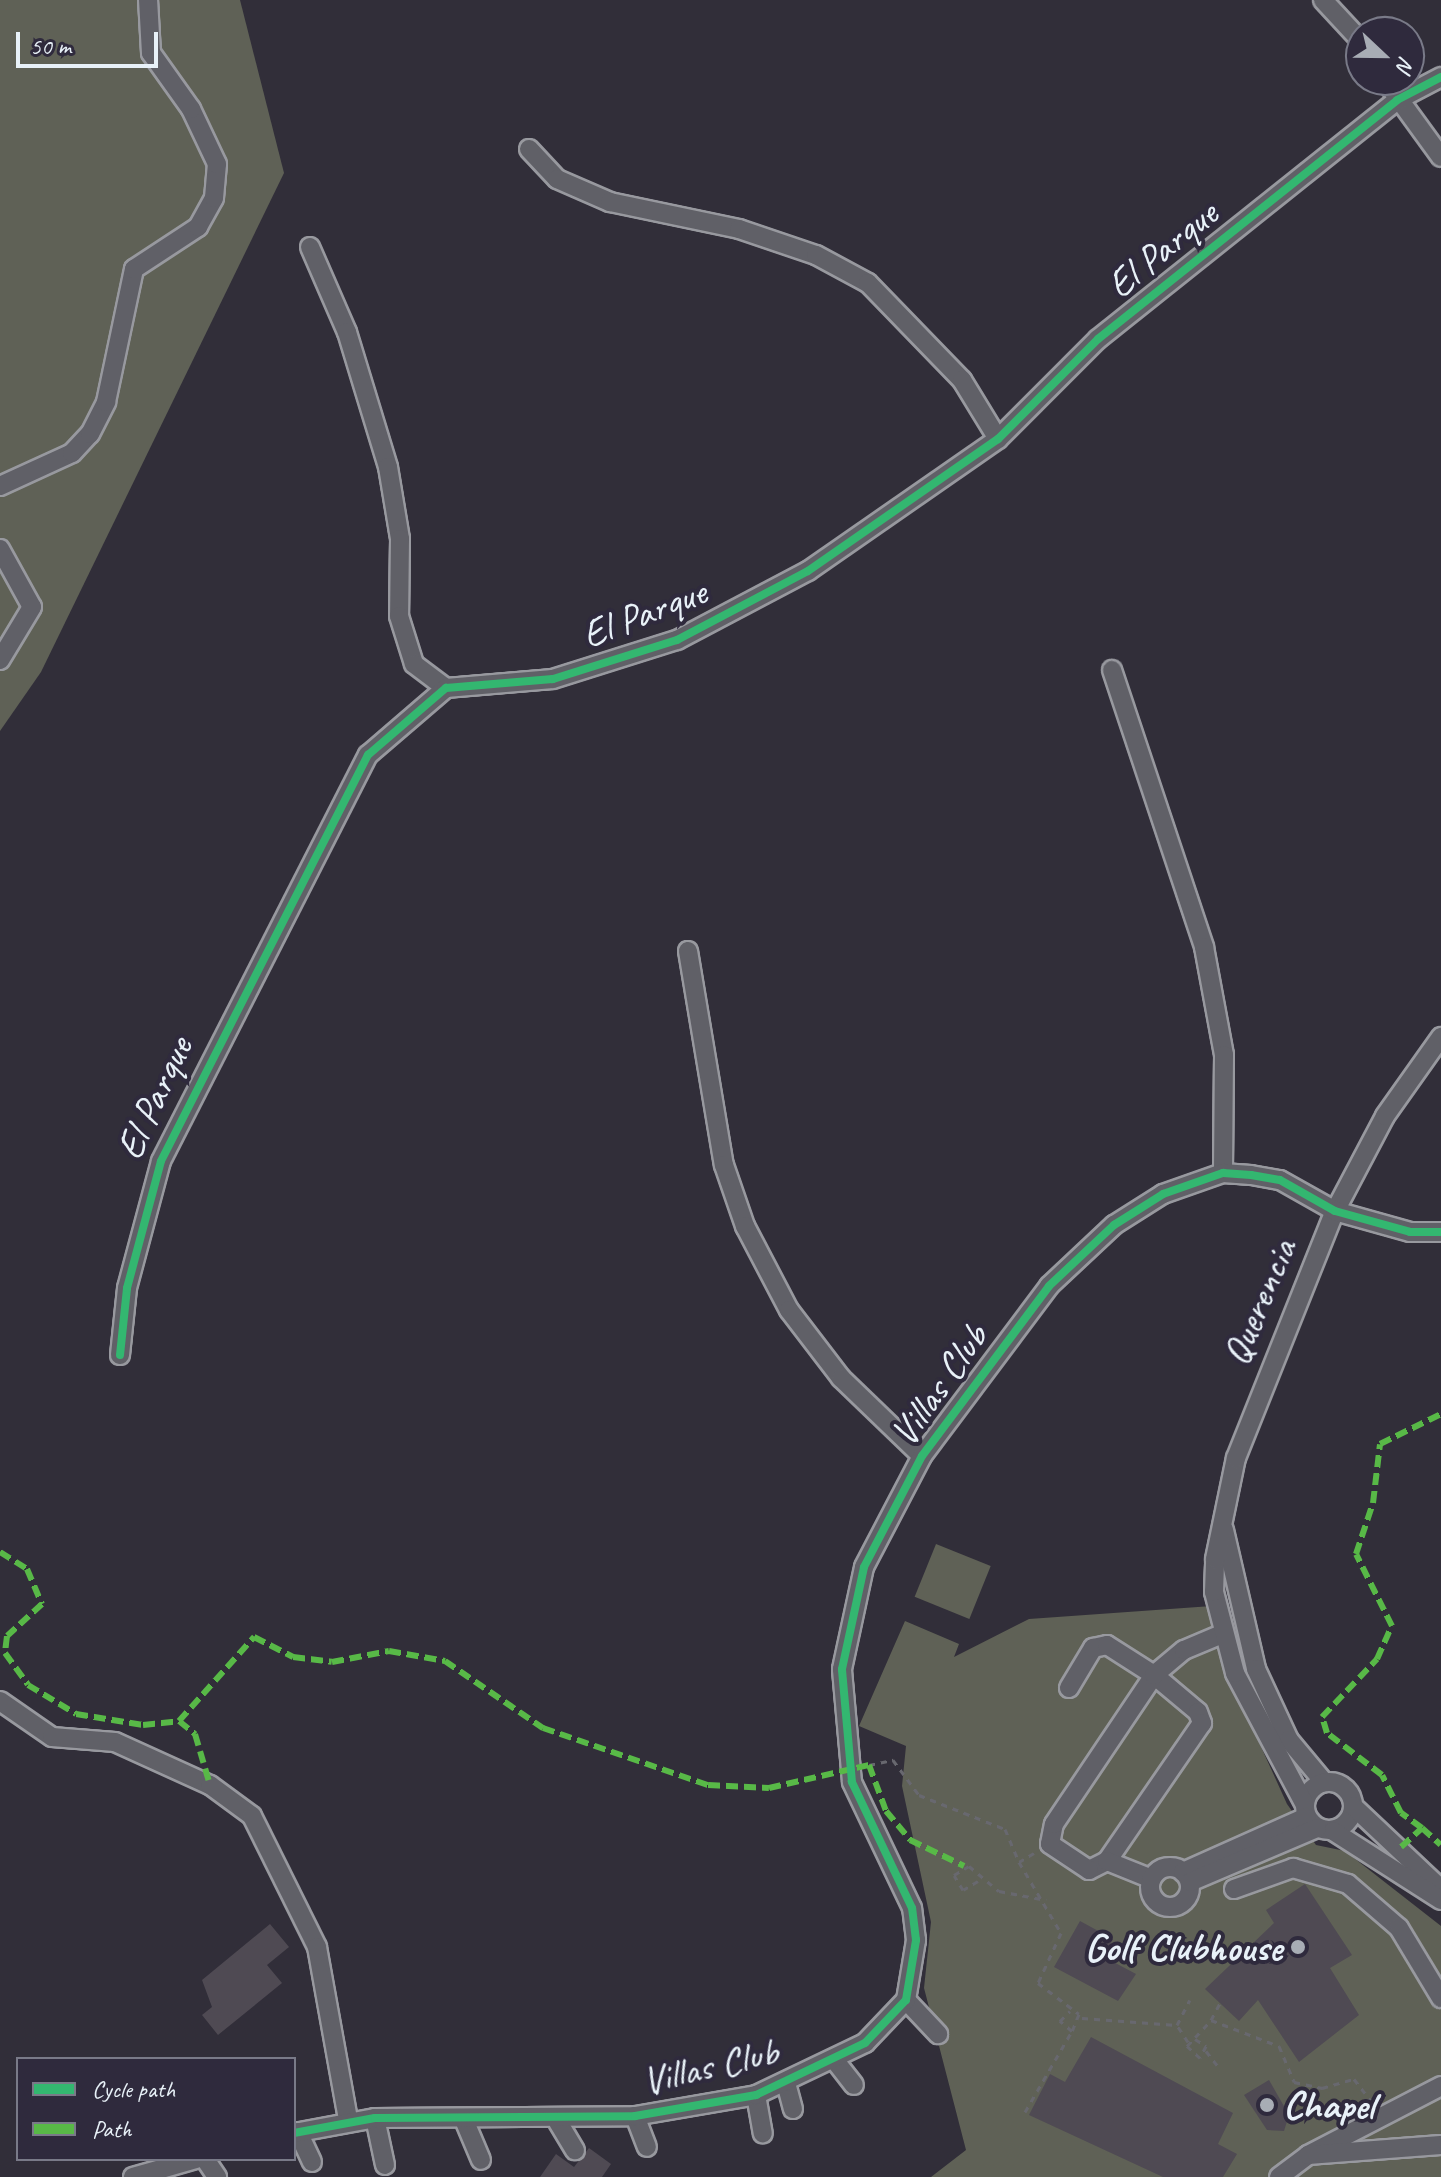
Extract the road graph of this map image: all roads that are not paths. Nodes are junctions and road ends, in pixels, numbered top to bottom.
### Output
1 (148, 0) edge
2 (1323, 0) edge
3 (1345, 24) edge
4 (1441, 77) edge
5 (1395, 96) edge
6 (1397, 100) junction
7 (529, 149) dead end
8 (1441, 157) edge
9 (310, 247) dead end
10 (998, 439) junction
11 (0, 486) edge
12 (0, 549) edge
13 (0, 660) edge
14 (1112, 670) dead end
15 (446, 688) junction
16 (688, 951) dead end
17 (1441, 1037) edge
18 (1223, 1173) junction
19 (1335, 1211) junction
20 (1441, 1232) edge
21 (120, 1355) dead end
22 (922, 1456) junction
23 (1223, 1523) junction
24 (1222, 1634) junction
25 (1154, 1675) junction
26 (1069, 1688) dead end
27 (0, 1701) edge
28 (1324, 1782) junction
29 (1353, 1806) junction
30 (1315, 1820) junction
31 (1107, 1861) junction
32 (1186, 1877) junction
33 (1152, 1879) junction
34 (1234, 1889) dead end
35 (1441, 1889) edge
36 (1441, 1900) edge
37 (1441, 1998) edge
38 (906, 2000) junction
39 (938, 2034) dead end
40 (836, 2062) junction
41 (786, 2083) junction
42 (854, 2085) dead end
43 (1441, 2086) edge
44 (756, 2095) junction
45 (793, 2109) dead end
46 (635, 2116) junction
47 (375, 2118) junction
48 (348, 2120) junction
49 (465, 2122) junction
50 (558, 2122) junction
51 (296, 2132) edge
52 (763, 2133) dead end
53 (1441, 2145) edge
54 (647, 2147) dead end
55 (575, 2150) dead end
56 (1308, 2155) junction
57 (481, 2160) dead end
58 (189, 2161) edge
59 (312, 2162) dead end
60 (385, 2165) dead end
61 (133, 2177) edge
62 (1279, 2177) edge

1 - 11 street
2 - 3 street
4 - 6 street, El Parque
5 - 6 street
6 - 8 street
6 - 10 street, El Parque
7 - 10 street
9 - 15 street
10 - 15 street, El Parque
12 - 13 street
14 - 18 street
15 - 21 street, El Parque
16 - 22 street
17 - 19 street, Querencia
18 - 19 street, Villas Club
18 - 22 street, Villas Club
19 - 20 street, Villas Club
19 - 23 street, Querencia
22 - 38 street, Villas Club
23 - 24 street, Querencia
23 - 28 street, Querencia
24 - 25 street
24 - 30 street, Querencia
25 - 26 street
25 - 31 street
25 - 31 street
27 - 48 street
28 - 29 street, Querencia
28 - 30 street
29 - 30 street
29 - 35 street
30 - 32 street
30 - 36 street, Querencia
31 - 33 street
32 - 33 street
32 - 33 street
34 - 37 street
38 - 39 street
38 - 40 street, Villas Club
40 - 41 street, Villas Club
40 - 42 street
41 - 44 street, Villas Club
41 - 45 street
43 - 56 street
44 - 46 street, Villas Club
44 - 52 street
46 - 50 street, Villas Club
46 - 54 street
47 - 48 street, Villas Club
47 - 49 street, Villas Club
47 - 60 street
48 - 51 street, Villas Club
49 - 50 street, Villas Club
49 - 57 street
50 - 55 street
51 - 59 street
53 - 56 street
56 - 62 street
58 - 61 street

